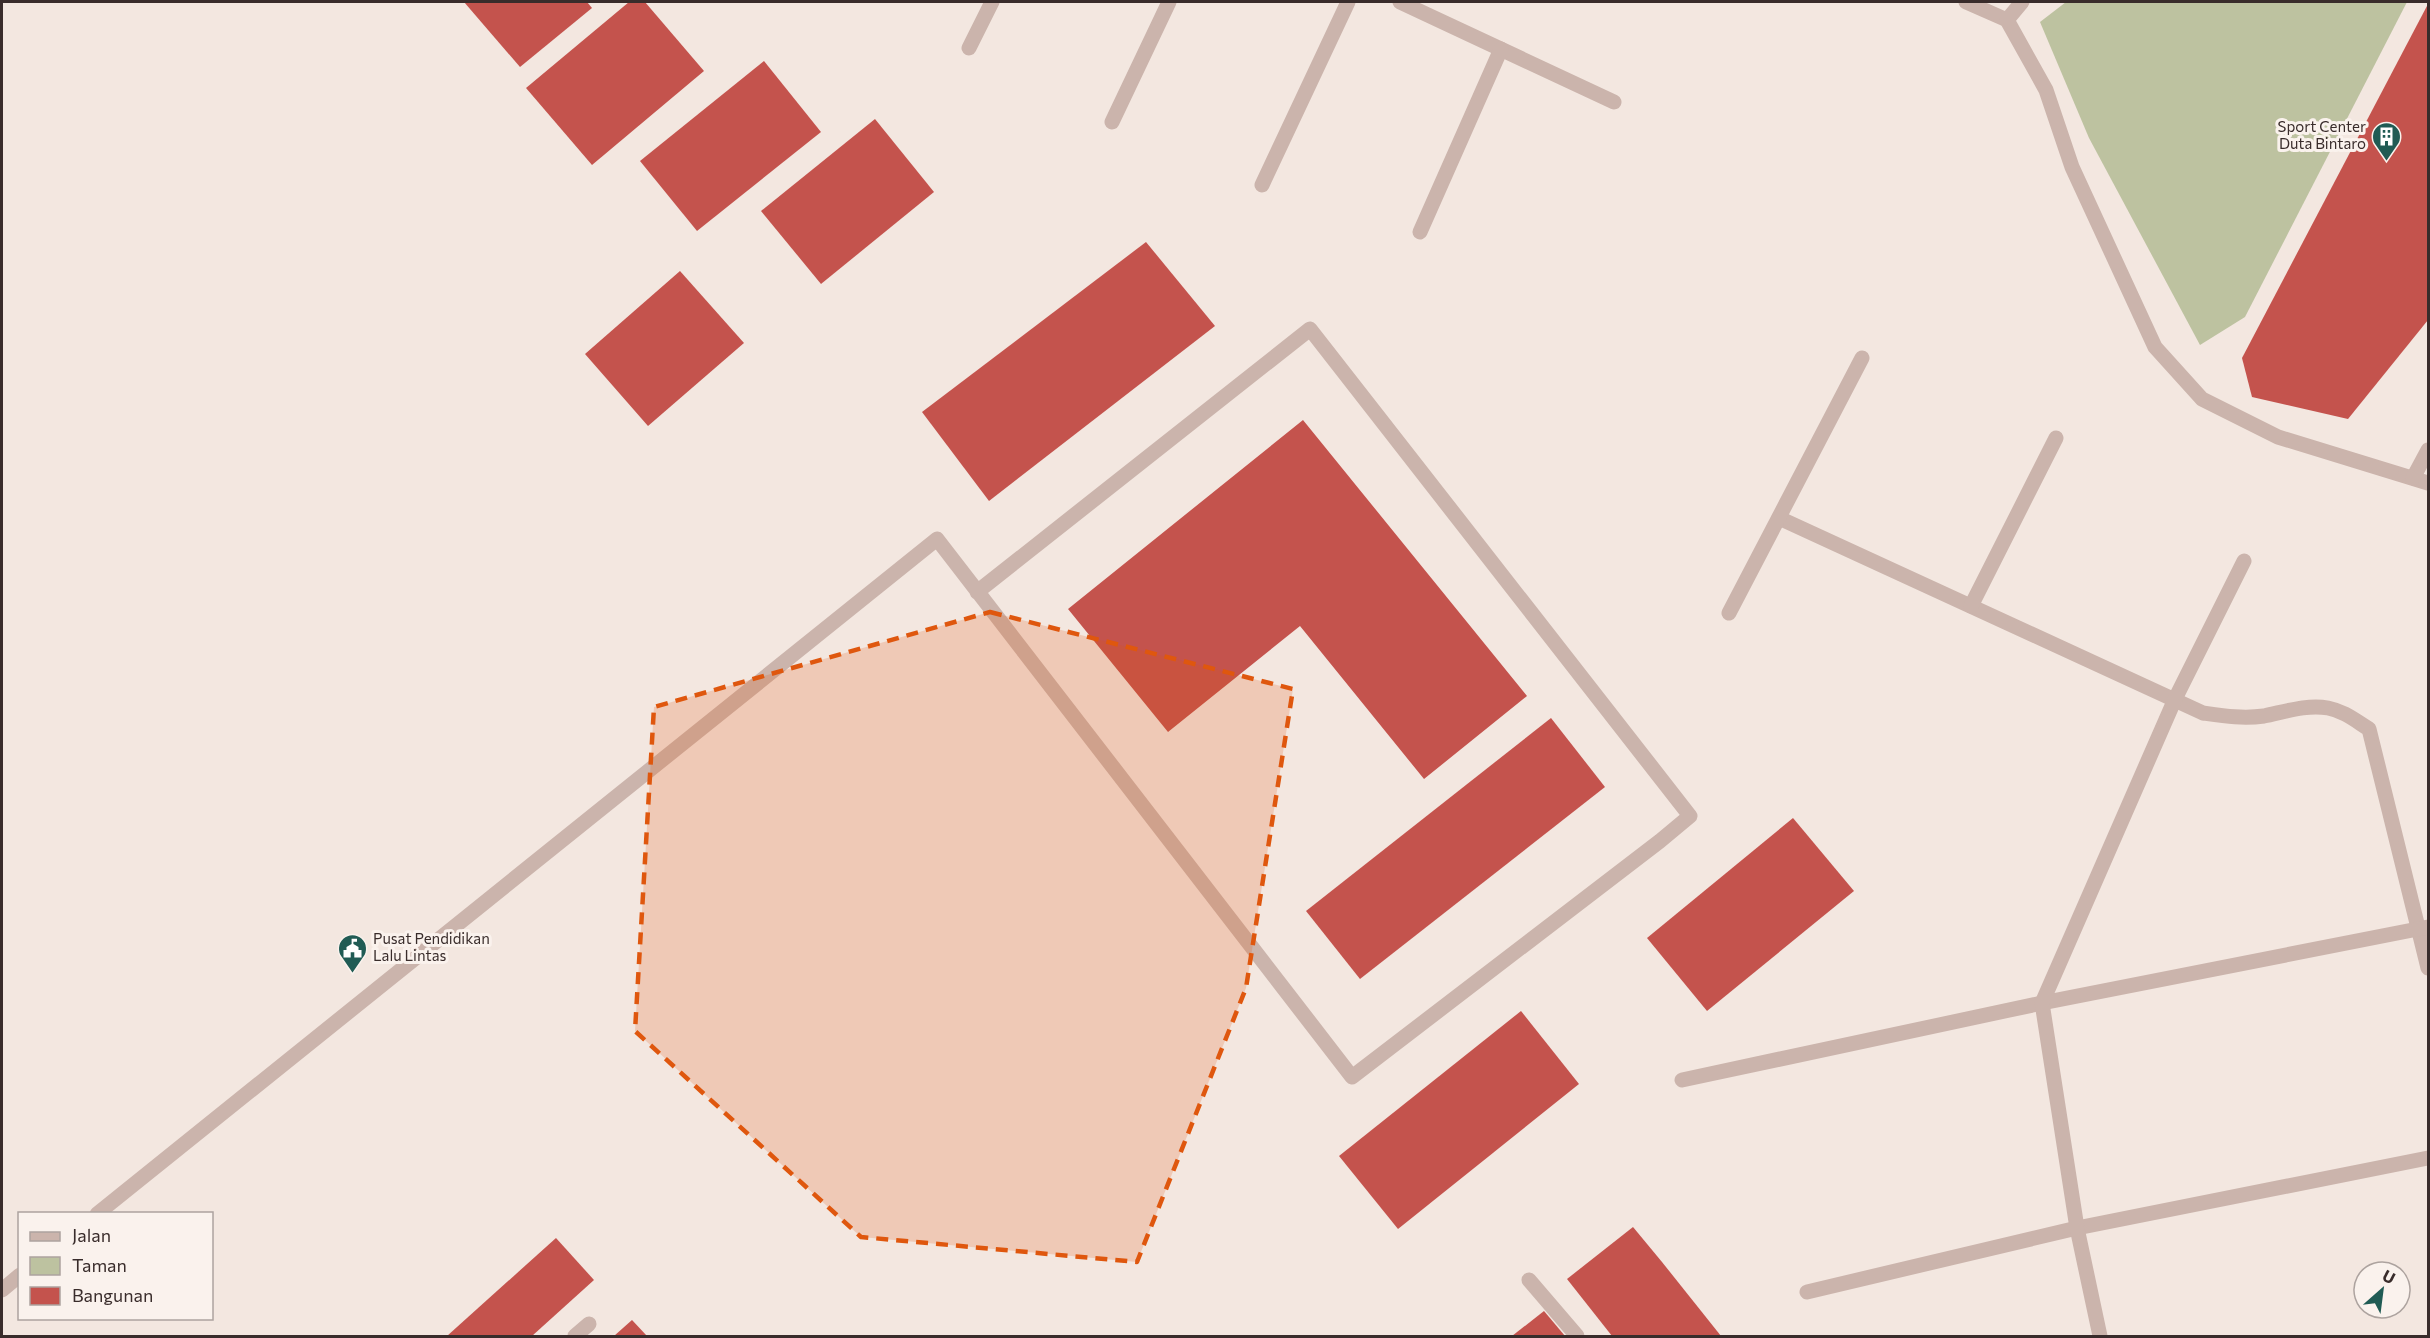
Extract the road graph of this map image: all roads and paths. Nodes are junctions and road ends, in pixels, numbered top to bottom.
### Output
1 (992, 2) edge
2 (1169, 2) edge
3 (1348, 2) edge
4 (1400, 2) edge
5 (1966, 2) edge
6 (2022, 2) edge
7 (2007, 21) junction
8 (969, 48) dead end
9 (1501, 49) junction
10 (1614, 102) dead end
11 (1112, 122) dead end
12 (1262, 185) dead end
13 (1420, 232) dead end
14 (1862, 358) dead end
15 (2056, 438) dead end
16 (2428, 450) edge
17 (2413, 478) junction
18 (2428, 483) edge
19 (1779, 518) junction
20 (2244, 561) dead end
21 (977, 592) junction
22 (1971, 606) junction
23 (1729, 613) dead end
24 (2175, 699) junction
25 (2424, 928) edge
26 (2428, 968) edge
27 (2042, 1004) junction
28 (1682, 1080) dead end
29 (2428, 1158) edge
30 (99, 1212) edge
31 (2077, 1228) junction
32 (18, 1277) edge
33 (1529, 1280) dead end
34 (2, 1290) edge
35 (1807, 1292) dead end
36 (589, 1324) dead end
37 (575, 1336) edge
38 (1577, 1336) edge
39 (2100, 1336) edge

1 - 8 street
2 - 11 street
3 - 12 street
4 - 9 street
5 - 7 street
6 - 7 street
7 - 17 street
9 - 10 street
9 - 13 street
14 - 19 street
15 - 22 street
16 - 17 street
17 - 18 street
19 - 22 street
19 - 23 street
20 - 24 street
21 - 21 street
21 - 30 street
22 - 24 street
24 - 25 street
24 - 27 street
25 - 26 street
25 - 27 street
27 - 28 street
27 - 31 street
29 - 31 street
31 - 35 street
31 - 39 street
32 - 34 street
33 - 38 street
36 - 37 street

